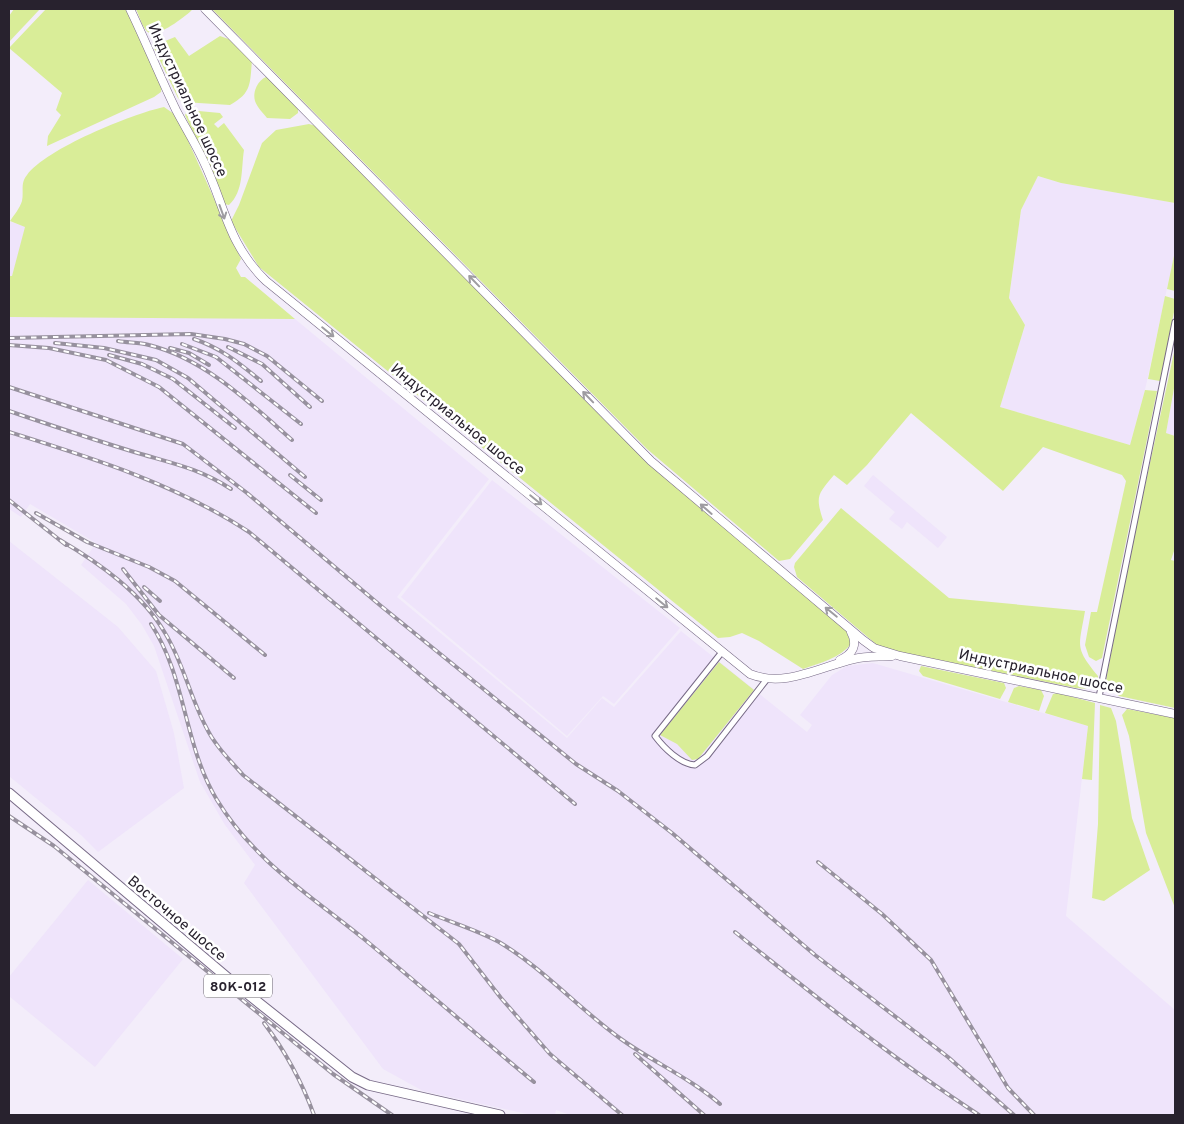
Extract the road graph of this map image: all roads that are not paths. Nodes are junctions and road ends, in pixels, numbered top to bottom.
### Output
1 (130, 9) edge
2 (205, 9) edge
3 (1175, 322) edge
4 (848, 626) junction
5 (722, 652) junction
6 (900, 656) junction
7 (827, 667) junction
8 (767, 679) junction
9 (1099, 697) junction
10 (1175, 714) edge
11 (9, 793) edge
12 (500, 1115) edge

1 -> 5 main road, Индустриальное шоссе
4 -> 2 main road, Индустриальное шоссе
3 - 9 street
4 - 6 main road, Индустриальное шоссе
4 - 7 main road
5 - 8 main road, Индустриальное шоссе
5 - 8 street
6 - 7 main road, Индустриальное шоссе
6 - 9 main road, Индустриальное шоссе
7 - 8 main road, Индустриальное шоссе
9 - 10 main road, Индустриальное шоссе
11 - 12 main road, Восточное шоссе / 80К-012

